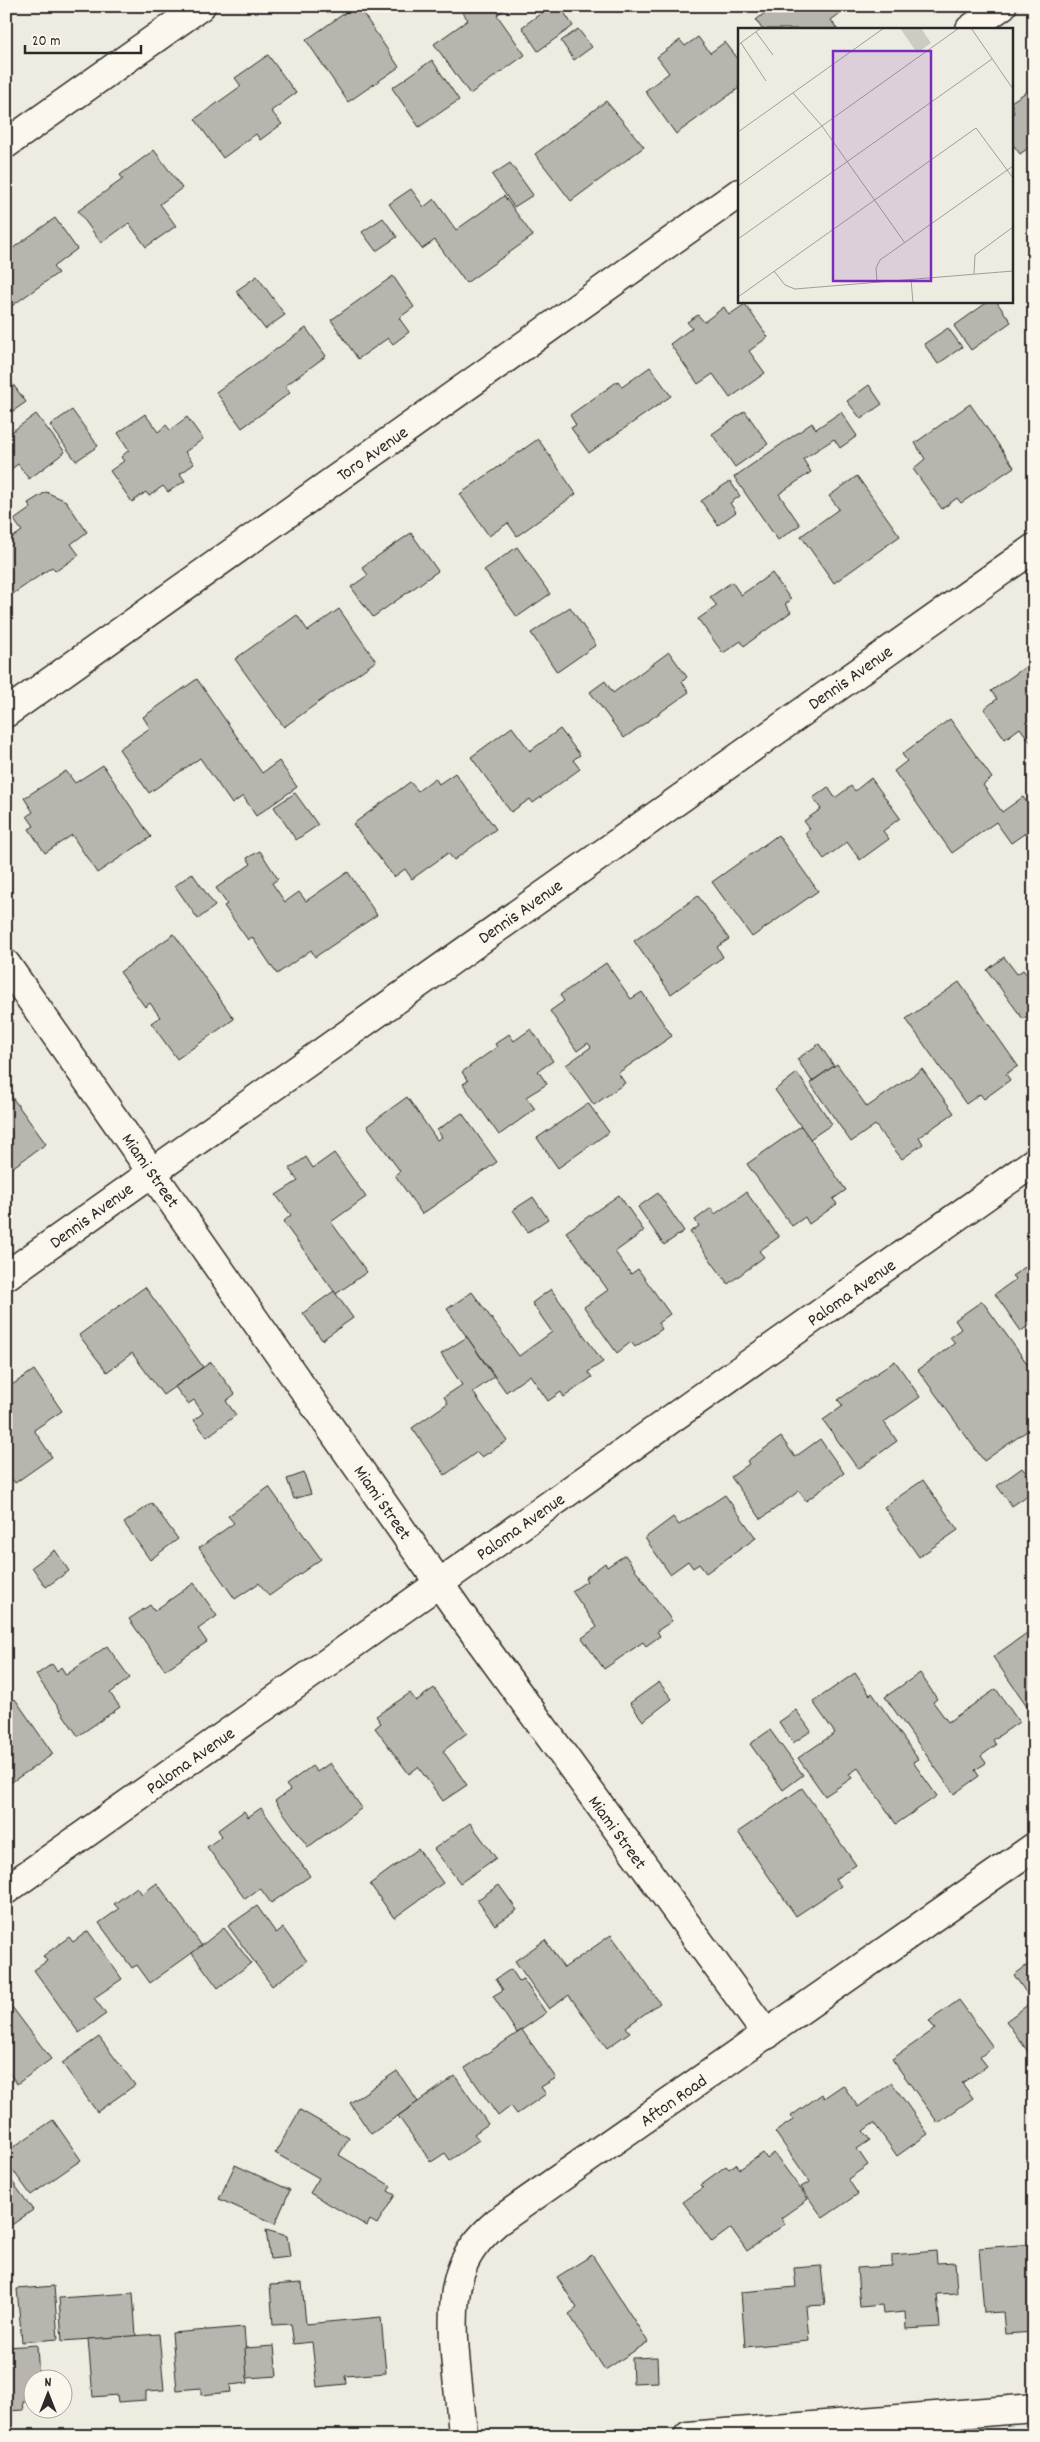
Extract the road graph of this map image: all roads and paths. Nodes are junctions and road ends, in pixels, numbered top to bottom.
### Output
1 (201, 6) edge
2 (1002, 6) edge
3 (971, 28) edge
4 (6, 144) edge
5 (738, 194) edge
6 (1034, 548) edge
7 (6, 713) edge
8 (6, 964) edge
9 (1034, 1162) edge
10 (152, 1172) junction
11 (6, 1276) edge
12 (439, 1584) junction
13 (1034, 1846) edge
14 (6, 1890) edge
15 (767, 2036) junction
16 (1034, 2408) edge
17 (826, 2430) edge
18 (463, 2436) edge
19 (688, 2436) edge

1 - 4 street
2 - 3 street
5 - 7 street, Toro Avenue
6 - 10 street, Dennis Avenue
8 - 10 street, Miami Street
9 - 12 street, Paloma Avenue
10 - 11 street, Dennis Avenue
10 - 12 street, Miami Street
12 - 14 street, Paloma Avenue
12 - 15 street, Miami Street
13 - 15 street, Afton Road
15 - 18 street, Afton Road
16 - 17 street
17 - 19 street

